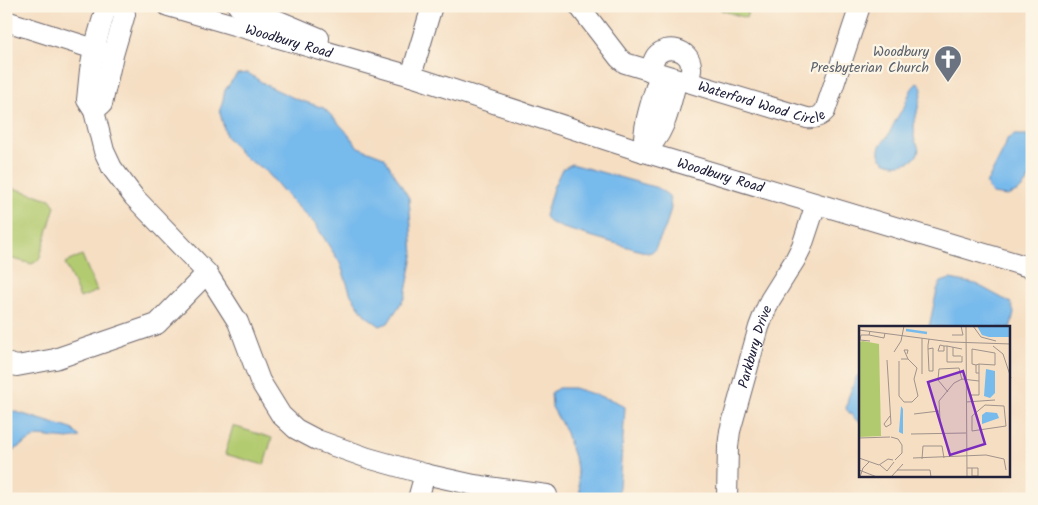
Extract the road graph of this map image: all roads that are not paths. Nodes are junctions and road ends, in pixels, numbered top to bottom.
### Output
1 (113, 6) edge
2 (121, 6) edge
3 (168, 6) edge
4 (238, 6) edge
5 (432, 6) edge
6 (579, 6) edge
7 (860, 6) edge
8 (6, 21) edge
9 (94, 48) junction
10 (113, 54) junction
11 (411, 76) junction
12 (669, 76) junction
13 (94, 111) junction
14 (644, 152) junction
15 (816, 204) junction
16 (1032, 268) edge
17 (207, 273) junction
18 (6, 363) edge
19 (425, 474) junction
20 (547, 496) dead end
21 (418, 499) edge
22 (727, 499) edge

1 - 9 street
2 - 10 street
3 - 11 street, Woodbury Road
4 - 11 street, Woodbury Road
5 - 11 street
6 - 12 street, Waterford Wood Circle
7 - 12 street, Waterford Wood Circle
8 - 9 street
9 - 10 street
9 - 13 street
10 - 13 street
11 - 14 street, Woodbury Road
12 - 14 street, Waterford Wood Circle
13 - 17 street
14 - 15 street, Woodbury Road
15 - 16 street, Woodbury Road
15 - 22 street, Parkbury Drive
17 - 18 street
17 - 19 street
19 - 20 street
19 - 21 street

